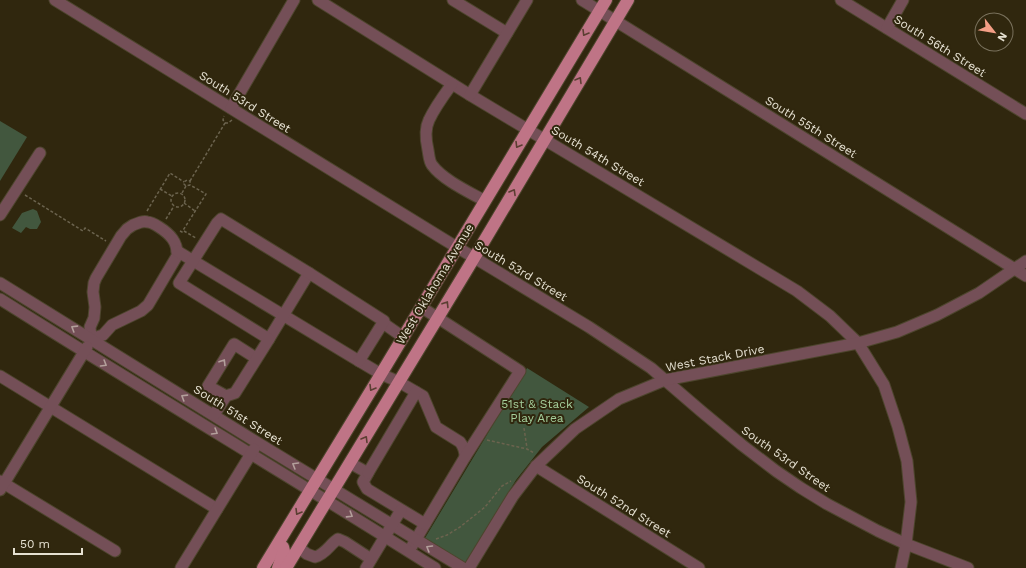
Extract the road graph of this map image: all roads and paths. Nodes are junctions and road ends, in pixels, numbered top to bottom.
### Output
1 (55, 0) edge
2 (294, 0) edge
3 (318, 0) edge
4 (453, 0) edge
5 (527, 0) edge
6 (582, 0) edge
7 (628, 0) edge
8 (841, 0) edge
9 (903, 0) edge
10 (602, 5) edge
11 (616, 20) junction
12 (887, 28) junction
13 (507, 33) junction
14 (452, 84) junction
15 (470, 94) junction
16 (227, 112) junction
17 (1026, 114) edge
18 (232, 120) dead end
19 (225, 122) junction
20 (528, 129) junction
21 (544, 139) junction
22 (40, 153) dead end
23 (190, 181) junction
24 (184, 182) junction
25 (190, 185) junction
26 (186, 186) junction
27 (16, 189) junction
28 (160, 189) junction
29 (182, 194) junction
30 (172, 196) junction
31 (485, 201) junction
32 (184, 204) junction
33 (174, 206) junction
34 (146, 211) dead end
35 (195, 211) junction
36 (0, 215) edge
37 (160, 228) junction
38 (176, 229) dead end
39 (183, 230) junction
40 (204, 243) junction
41 (115, 247) junction
42 (457, 247) junction
43 (177, 250) junction
44 (474, 258) junction
45 (194, 260) junction
46 (1026, 261) edge
47 (1015, 269) junction
48 (309, 273) junction
49 (1026, 276) edge
50 (0, 283) edge
51 (0, 299) edge
52 (421, 307) junction
53 (283, 315) junction
54 (438, 317) junction
55 (382, 324) junction
56 (404, 337) junction
57 (91, 339) junction
58 (268, 339) junction
59 (858, 343) junction
60 (84, 352) junction
61 (256, 358) junction
62 (359, 361) junction
63 (381, 374) junction
64 (0, 376) edge
65 (665, 380) junction
66 (399, 382) junction
67 (416, 392) junction
68 (226, 396) junction
69 (50, 407) junction
70 (214, 415) junction
71 (524, 428) dead end
72 (477, 438) junction
73 (258, 443) junction
74 (527, 449) junction
75 (534, 453) dead end
76 (251, 454) junction
77 (465, 457) junction
78 (350, 463) junction
79 (536, 466) junction
80 (368, 473) junction
81 (317, 479) junction
82 (511, 481) dead end
83 (1, 485) edge
84 (334, 489) junction
85 (311, 490) junction
86 (327, 500) junction
87 (217, 509) junction
88 (401, 510) junction
89 (425, 524) junction
90 (392, 525) junction
91 (385, 536) junction
92 (436, 539) dead end
93 (416, 540) junction
94 (278, 544) junction
95 (906, 544) junction
96 (299, 548) junction
97 (115, 551) dead end
98 (409, 551) junction
99 (369, 564) edge
100 (181, 568) edge
101 (263, 568) edge
102 (278, 568) edge
103 (286, 568) edge
104 (435, 568) edge
105 (463, 568) edge
106 (469, 568) edge
107 (699, 568) edge
108 (901, 568) edge
109 (968, 568) edge

1 - 16 street, South 53rd Street
2 - 16 street
3 - 14 street, South 54th Street
4 - 13 street
5 - 13 street
6 - 10 street, South 55th Street
7 - 11 main road, West Oklahoma Avenue
8 - 12 street, South 56th Street
9 - 12 street
10 - 11 street, South 55th Street
10 -> 20 main road, West Oklahoma Avenue
21 -> 11 main road, West Oklahoma Avenue
11 - 47 street, South 55th Street
12 - 17 street, South 56th Street
13 - 15 street
14 - 15 street, South 54th Street
14 - 31 street
15 - 20 street, South 54th Street
16 - 19 path
16 - 42 street, South 53rd Street
18 - 19 path
19 - 23 path
20 - 21 street, South 54th Street
20 -> 31 main road, West Oklahoma Avenue
44 -> 21 main road, West Oklahoma Avenue
21 - 59 street, South 54th Street
22 - 27 street
23 - 24 path
23 - 25 path
24 - 26 path
24 - 28 path
25 - 26 path
25 - 35 path
26 - 29 path
27 - 36 street
27 - 41 path
28 - 30 path
28 - 34 path
29 - 30 path
29 - 32 path
30 - 33 path
31 - 42 main road, West Oklahoma Avenue
32 - 33 path
32 - 35 path
33 - 37 path
35 - 39 path
37 - 41 street
37 - 43 street
38 - 39 path
39 - 40 path
40 - 45 street
40 - 48 street
41 - 57 street
42 - 44 street, South 53rd Street
42 - 52 main road, West Oklahoma Avenue
43 - 45 street
43 - 57 street
54 -> 44 main road, West Oklahoma Avenue
44 - 65 street, South 53rd Street
45 - 53 street
45 - 58 street
46 - 47 street, West Stack Drive
47 - 49 street, South 55th Street
47 - 59 street, West Stack Drive
48 - 53 street
48 - 55 street
57 -> 50 street, South 51st Street
51 - 60 street
52 - 54 street
52 - 56 main road, West Oklahoma Avenue
53 - 58 street
53 - 62 street
54 - 66 main road, West Oklahoma Avenue
54 - 72 street
55 - 56 street
55 - 62 street
56 - 63 main road, West Oklahoma Avenue
57 - 60 street
70 -> 57 street, South 51st Street
58 - 61 street
59 - 65 street, West Stack Drive
59 - 95 street, South 54th Street
60 - 69 street
60 -> 76 street
61 - 68 street
68 -> 61 street
62 - 63 street
63 - 66 street
63 -> 81 main road, West Oklahoma Avenue
64 - 69 street
65 - 79 street, West Stack Drive
65 - 95 street, South 53rd Street
66 - 67 street
78 -> 66 main road, West Oklahoma Avenue
67 - 77 street
67 - 80 street
68 - 70 street
69 - 83 street
69 - 87 street
70 - 73 street, South 51st Street
71 - 74 path
72 - 74 path
72 - 77 street
73 - 76 street
81 -> 73 street, South 51st Street
74 - 75 path
76 - 85 street
76 - 87 street
77 - 89 street
78 - 80 street
78 - 84 main road, West Oklahoma Avenue
79 - 106 street, West Stack Drive
79 - 107 street, South 52nd Street
80 - 88 street
81 - 84 street, South 51st Street
81 - 85 main road, West Oklahoma Avenue
82 - 92 path
83 - 97 street
84 - 86 main road, West Oklahoma Avenue
84 - 90 street, South 51st Street
85 - 86 street
85 -> 94 main road, West Oklahoma Avenue
86 -> 91 street
86 - 96 main road, West Oklahoma Avenue
87 - 100 street
88 - 89 street
88 - 90 street
89 - 93 street
90 - 91 street
90 - 93 street, South 51st Street
91 - 98 street
91 - 99 street
93 - 98 street
105 -> 93 street, South 51st Street
94 - 101 main road, West Oklahoma Avenue
94 - 102 main road
95 - 108 street, South 54th Street
95 - 109 street, South 53rd Street
96 - 99 street
96 - 103 main road, West Oklahoma Avenue
98 - 104 street

